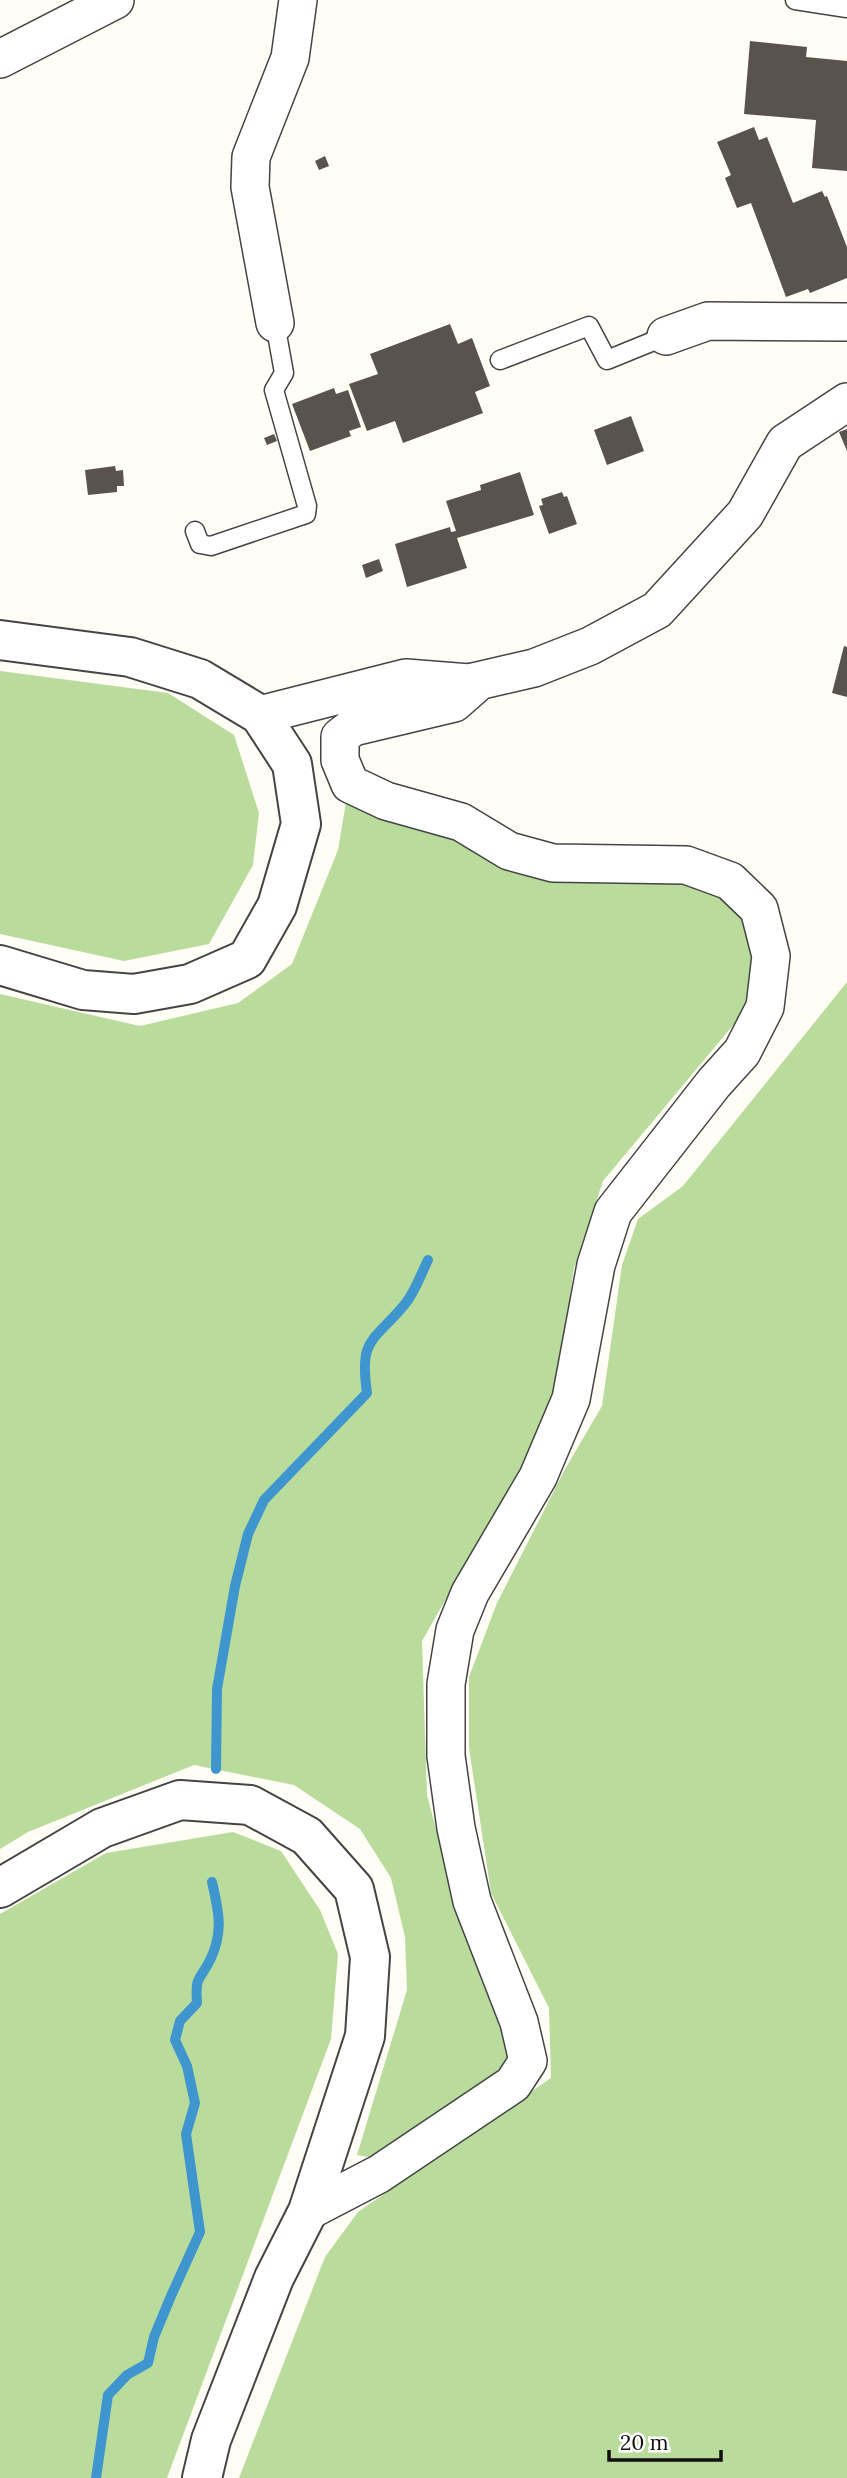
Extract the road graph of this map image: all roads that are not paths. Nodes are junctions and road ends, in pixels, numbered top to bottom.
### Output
1 (115, 0) edge
2 (298, 0) edge
3 (795, 0) edge
4 (847, 8) edge
5 (0, 59) edge
6 (847, 322) edge
7 (275, 323) joint
8 (666, 336) joint
9 (500, 360) dead end
10 (847, 402) edge
11 (195, 531) dead end
12 (0, 640) edge
13 (479, 681) junction
14 (260, 715) junction
15 (0, 965) edge
16 (0, 1888) edge
17 (307, 2211) junction
18 (202, 2478) edge

1 - 5 street
2 - 7 street
3 - 4 lane
6 - 8 street
7 - 11 lane
8 - 9 lane
10 - 13 street
12 - 14 street
13 - 14 street
13 - 17 street
14 - 15 street
16 - 17 street
17 - 18 street

